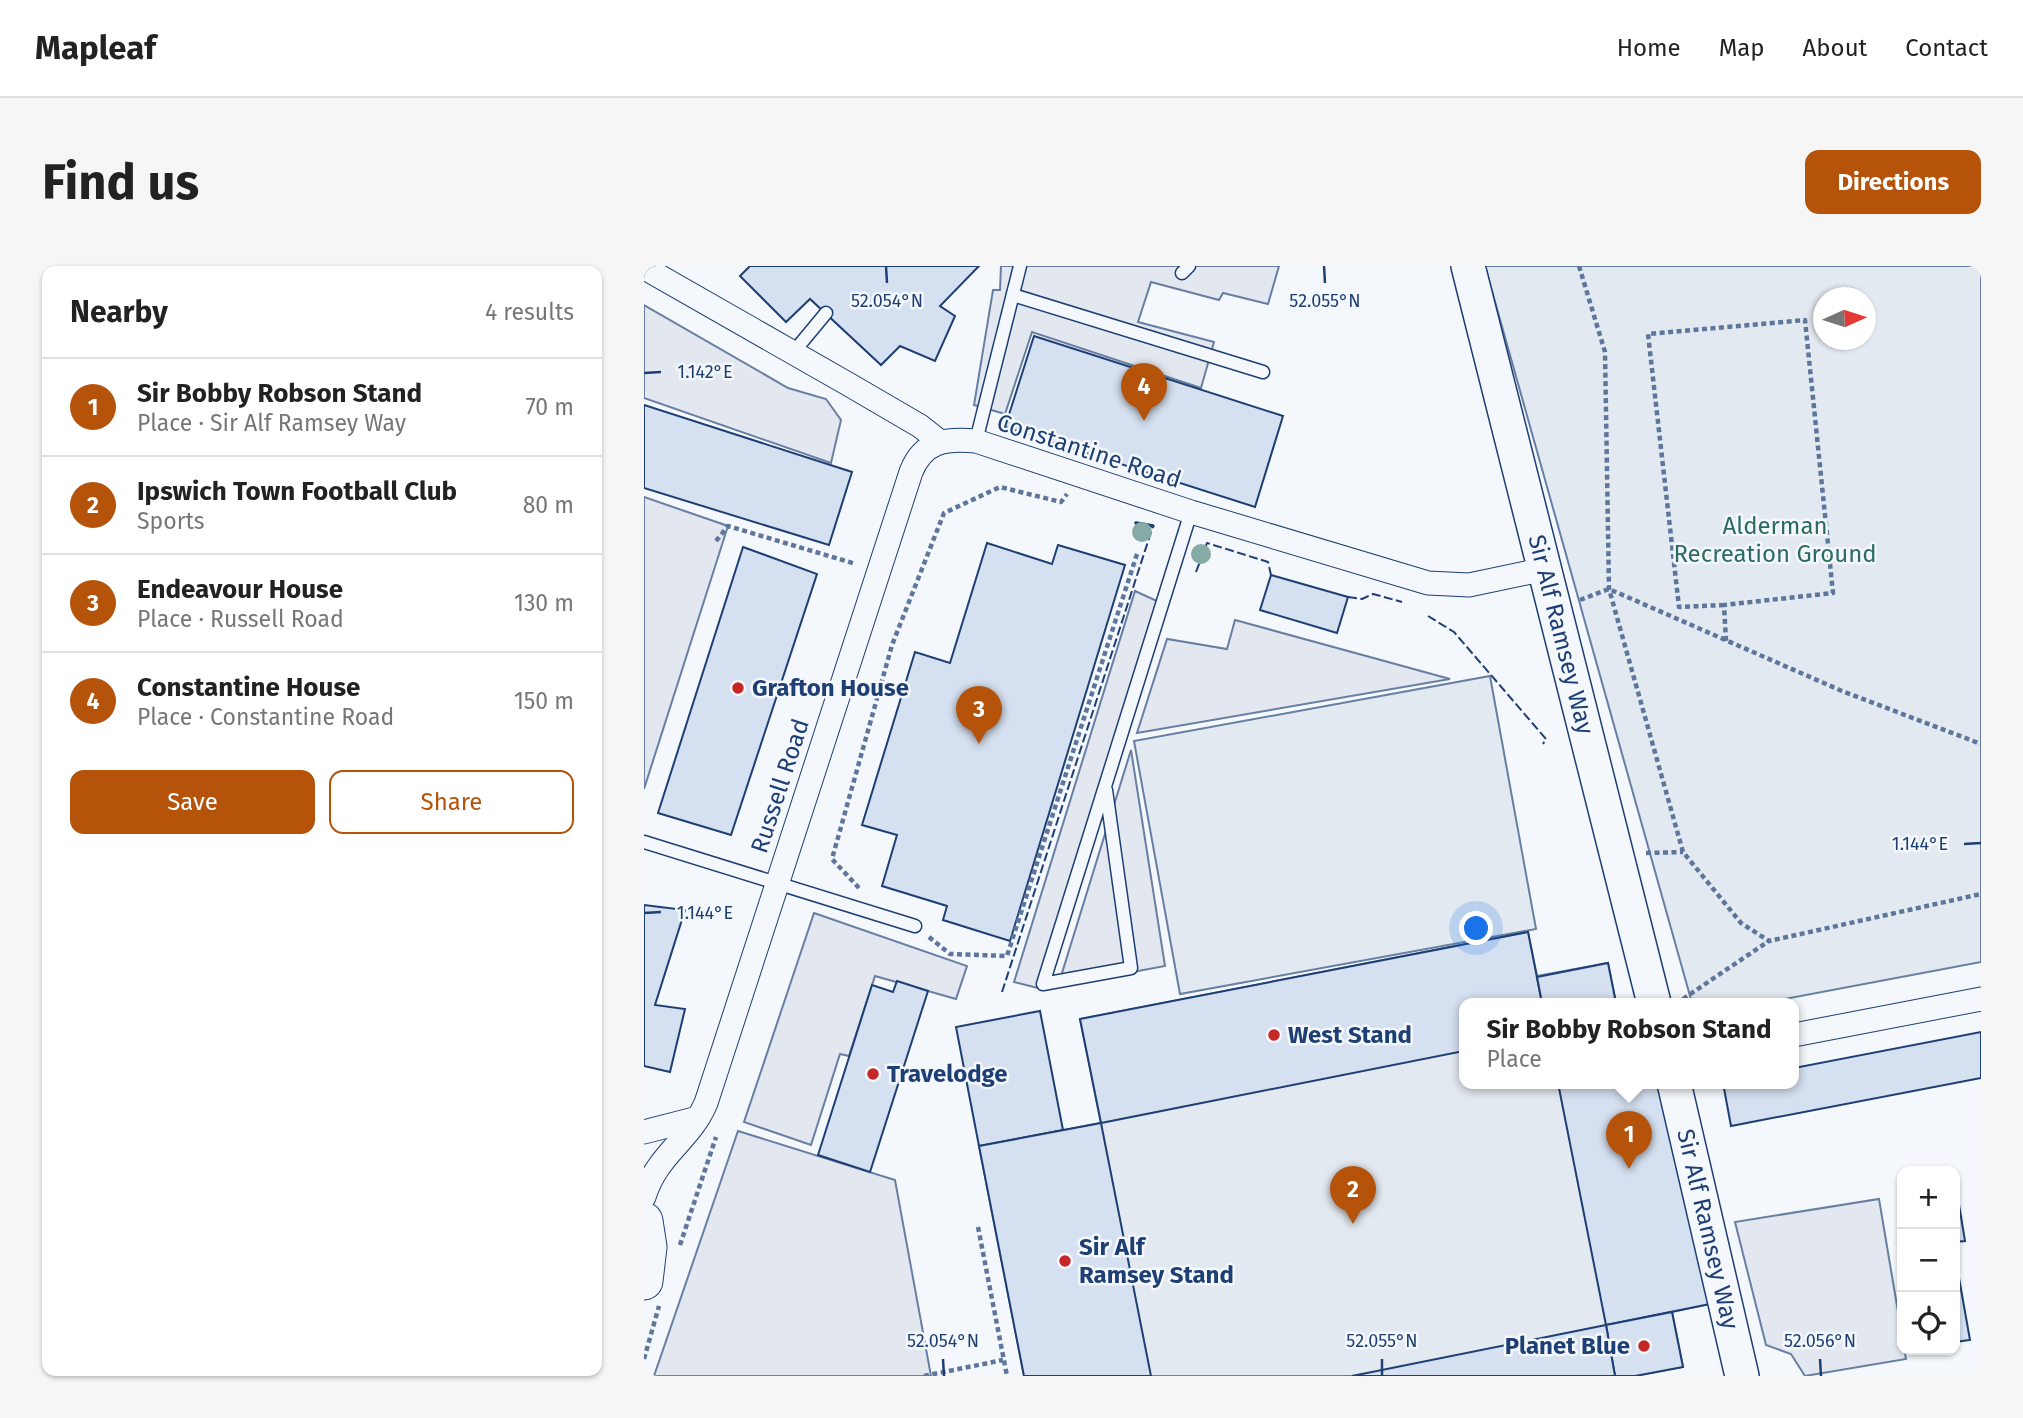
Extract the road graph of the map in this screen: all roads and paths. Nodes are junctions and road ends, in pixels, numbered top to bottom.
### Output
1 (1020, 266) edge
2 (1468, 266) edge
3 (1579, 266) edge
4 (649, 271) dead end
5 (1013, 295) junction
6 (826, 313) dead end
7 (792, 354) junction
8 (1263, 372) dead end
9 (939, 441) junction
10 (976, 441) junction
11 (1080, 477) junction
12 (1191, 512) junction
13 (716, 541) dead end
14 (1138, 551) dead end
15 (1545, 569) junction
16 (878, 570) junction
17 (1609, 589) junction
18 (1724, 605) junction
19 (1557, 609) junction
20 (1726, 640) junction
21 (1981, 744) edge
22 (1106, 790) junction
23 (644, 842) edge
24 (1684, 852) junction
25 (1617, 854) junction
26 (775, 885) junction
27 (860, 890) dead end
28 (1981, 894) edge
29 (915, 926) joint
30 (1769, 941) junction
31 (1653, 998) edge
32 (1684, 998) edge
33 (1981, 999) edge
34 (1799, 1034) edge
35 (1675, 1089) edge
36 (709, 1123) junction
37 (644, 1132) edge
38 (644, 1197) edge
39 (644, 1221) edge
40 (978, 1227) dead end
41 (676, 1257) dead end
42 (653, 1289) edge
43 (644, 1359) edge
44 (1003, 1360) junction
45 (923, 1376) edge
46 (1007, 1376) edge
47 (1742, 1376) edge

1 - 5 lane
2 - 15 street, Sir Alf Ramsey Way
3 - 17 path
4 - 7 street
5 - 8 lane
5 - 10 lane
6 - 7 lane
7 - 9 street
9 - 10 street, Constantine Road
9 - 16 street, Russell Road
10 - 11 street, Constantine Road
11 - 12 street, Constantine Road
11 - 27 path
12 - 15 street, Constantine Road
12 - 22 lane
13 - 16 path
14 - 29 path
15 - 19 street, Sir Alf Ramsey Way
16 - 26 street, Russell Road
17 - 19 path
17 - 20 path
17 - 24 path
18 - 18 path
18 - 20 path
19 - 25 street, Sir Alf Ramsey Way
20 - 21 path
22 - 22 lane
23 - 26 lane
24 - 25 path
24 - 30 path
25 - 31 street, Sir Alf Ramsey Way
26 - 29 lane
26 - 36 street, Russell Road
28 - 30 path
30 - 32 path
33 - 34 street
35 - 47 street, Sir Alf Ramsey Way
36 - 37 street
36 - 38 street, Russell Road
36 - 41 path
39 - 42 main road
40 - 44 path
42 - 43 path
44 - 45 path
44 - 46 path

